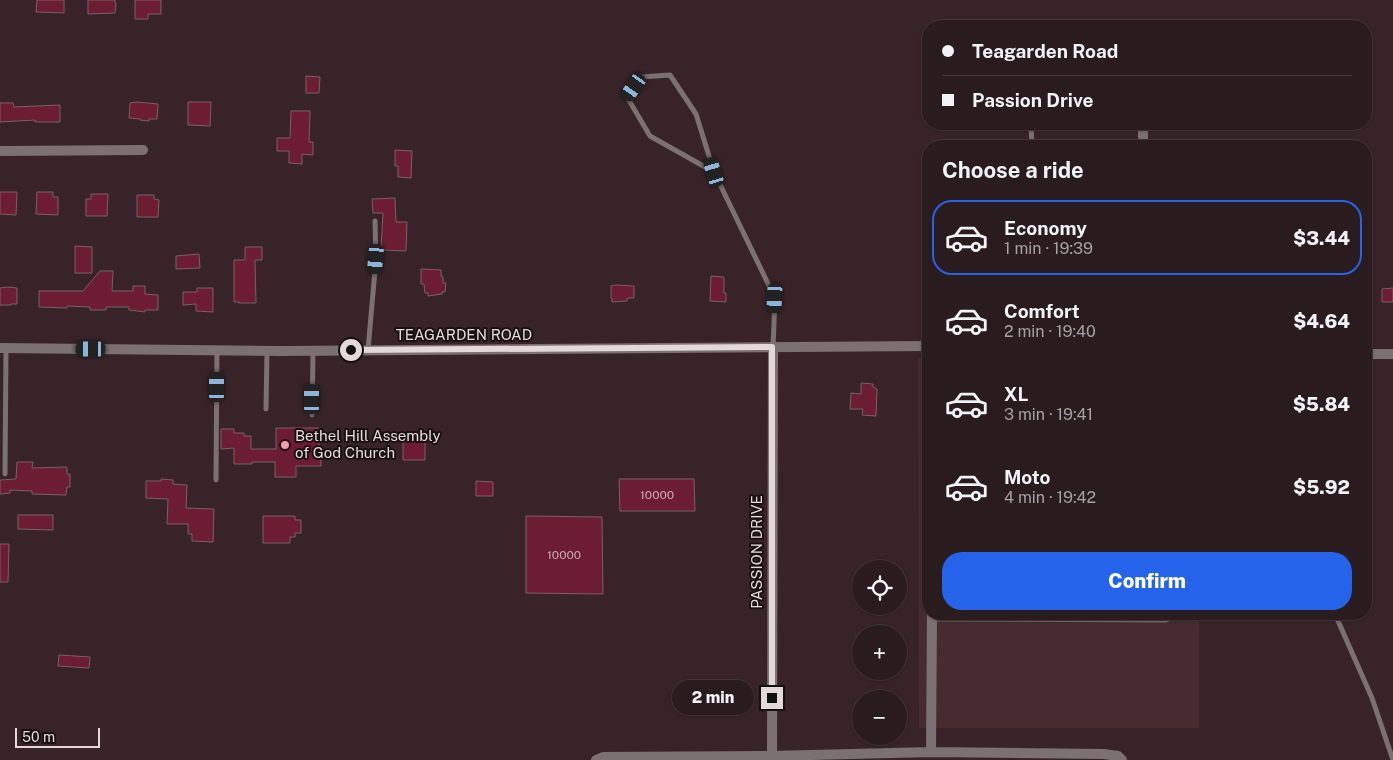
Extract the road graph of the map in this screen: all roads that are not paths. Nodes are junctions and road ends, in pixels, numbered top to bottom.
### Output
1 (143, 150) dead end
2 (0, 152) edge
3 (714, 172) junction
4 (375, 221) dead end
5 (922, 346) edge
6 (772, 347) junction
7 (3, 348) edge
8 (217, 350) junction
9 (368, 350) junction
10 (266, 351) junction
11 (312, 351) junction
12 (1372, 354) edge
13 (1393, 354) edge
14 (266, 409) dead end
15 (312, 415) dead end
16 (5, 474) dead end
17 (216, 480) dead end
18 (932, 620) edge
19 (1338, 620) edge
20 (931, 752) junction
21 (772, 756) junction
22 (596, 760) edge
23 (1122, 760) edge
24 (1393, 760) edge

1 - 2 street
3 - 3 lane
3 - 6 lane
4 - 9 lane
5 - 6 street, TEAGARDEN ROAD
6 - 9 street, TEAGARDEN ROAD
6 - 21 street, PASSION DRIVE
7 - 8 street, TEAGARDEN ROAD
7 - 16 lane
8 - 10 street, TEAGARDEN ROAD
8 - 17 lane
9 - 11 street, TEAGARDEN ROAD
10 - 11 street, TEAGARDEN ROAD
10 - 14 lane
11 - 15 lane
12 - 13 street
18 - 20 street
19 - 24 lane
20 - 21 street
20 - 23 street
21 - 22 street

